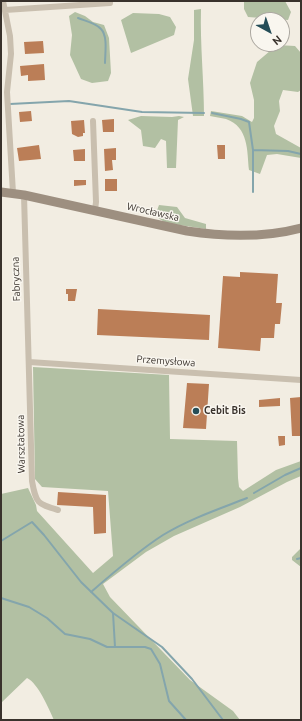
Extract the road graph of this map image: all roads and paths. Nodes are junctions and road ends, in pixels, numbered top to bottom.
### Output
1 (3, 1) edge
2 (39, 1) edge
3 (110, 2) edge
4 (39, 8) junction
5 (5, 10) junction
6 (93, 121) dead end
7 (1, 192) edge
8 (13, 193) junction
9 (24, 195) junction
10 (95, 210) junction
11 (301, 228) edge
12 (29, 362) junction
13 (301, 380) edge
14 (58, 510) dead end

1 - 5 street
2 - 4 street
3 - 4 street
4 - 5 street
5 - 8 street
6 - 10 street
7 - 8 main road, Wrocławska
8 - 9 main road, Wrocławska
9 - 10 main road, Wrocławska
9 - 12 street, Fabryczna
10 - 11 main road, Wrocławska
12 - 13 street, Przemysłowa
12 - 14 street, Warsztatowa

